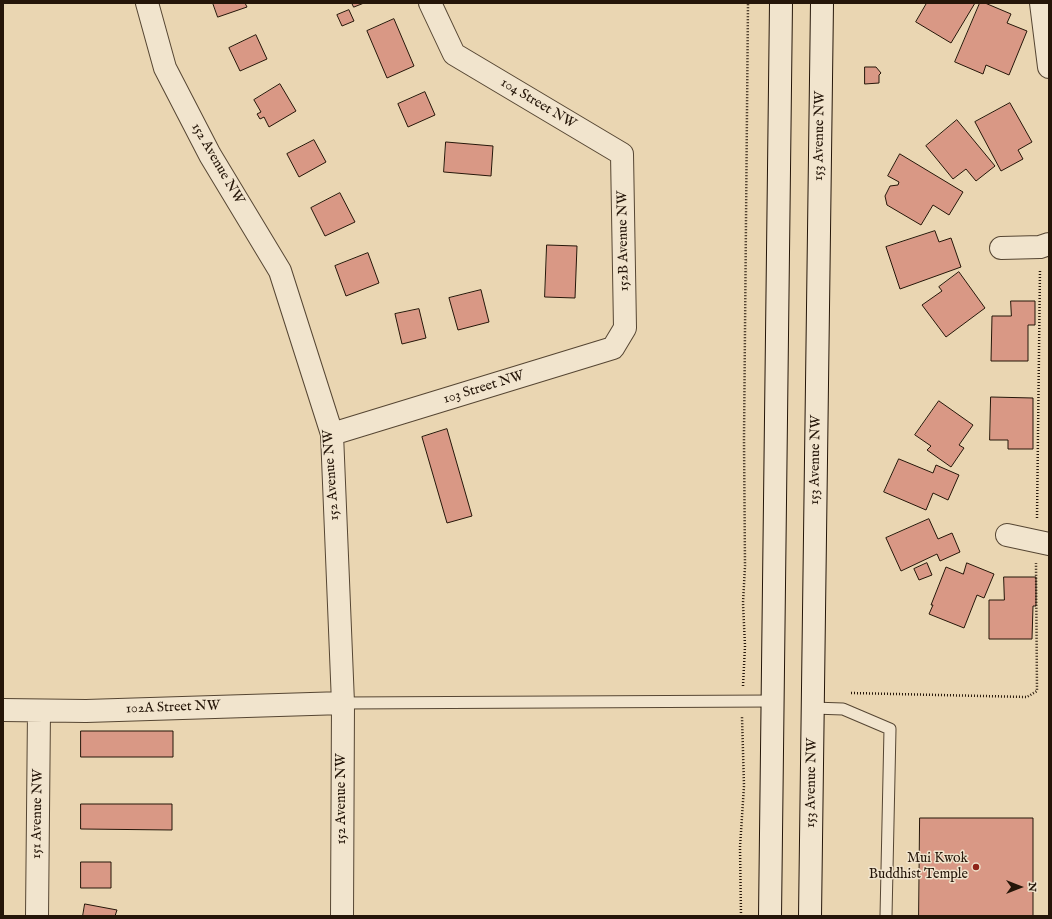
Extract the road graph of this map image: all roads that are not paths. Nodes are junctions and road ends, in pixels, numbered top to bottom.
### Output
1 (147, 3) edge
2 (430, 3) edge
3 (781, 3) edge
4 (822, 3) edge
5 (1041, 3) edge
6 (1049, 67) edge
7 (622, 154) joint
8 (1049, 244) edge
9 (1001, 248) dead end
10 (625, 328) joint
11 (332, 434) junction
12 (1008, 536) dead end
13 (1049, 544) edge
14 (773, 701) junction
15 (343, 703) junction
16 (813, 708) junction
17 (3, 710) edge
18 (39, 711) junction
19 (37, 916) edge
20 (342, 916) edge
21 (770, 916) edge
22 (810, 916) edge
23 (886, 916) edge

1 - 11 street, 152 Avenue NW
2 - 7 street, 104 Street NW
3 - 14 street
4 - 16 street, 153 Avenue NW
5 - 6 street
7 - 10 street, 152B Avenue NW
8 - 9 street
10 - 11 street, 103 Street NW
11 - 15 street, 152 Avenue NW
12 - 13 street
14 - 15 lane
14 - 21 street
15 - 18 street, 102A Street NW
15 - 20 street, 152 Avenue NW
16 - 22 street, 153 Avenue NW
16 - 23 lane
17 - 18 street, 102A Street NW
18 - 19 street, 151 Avenue NW

